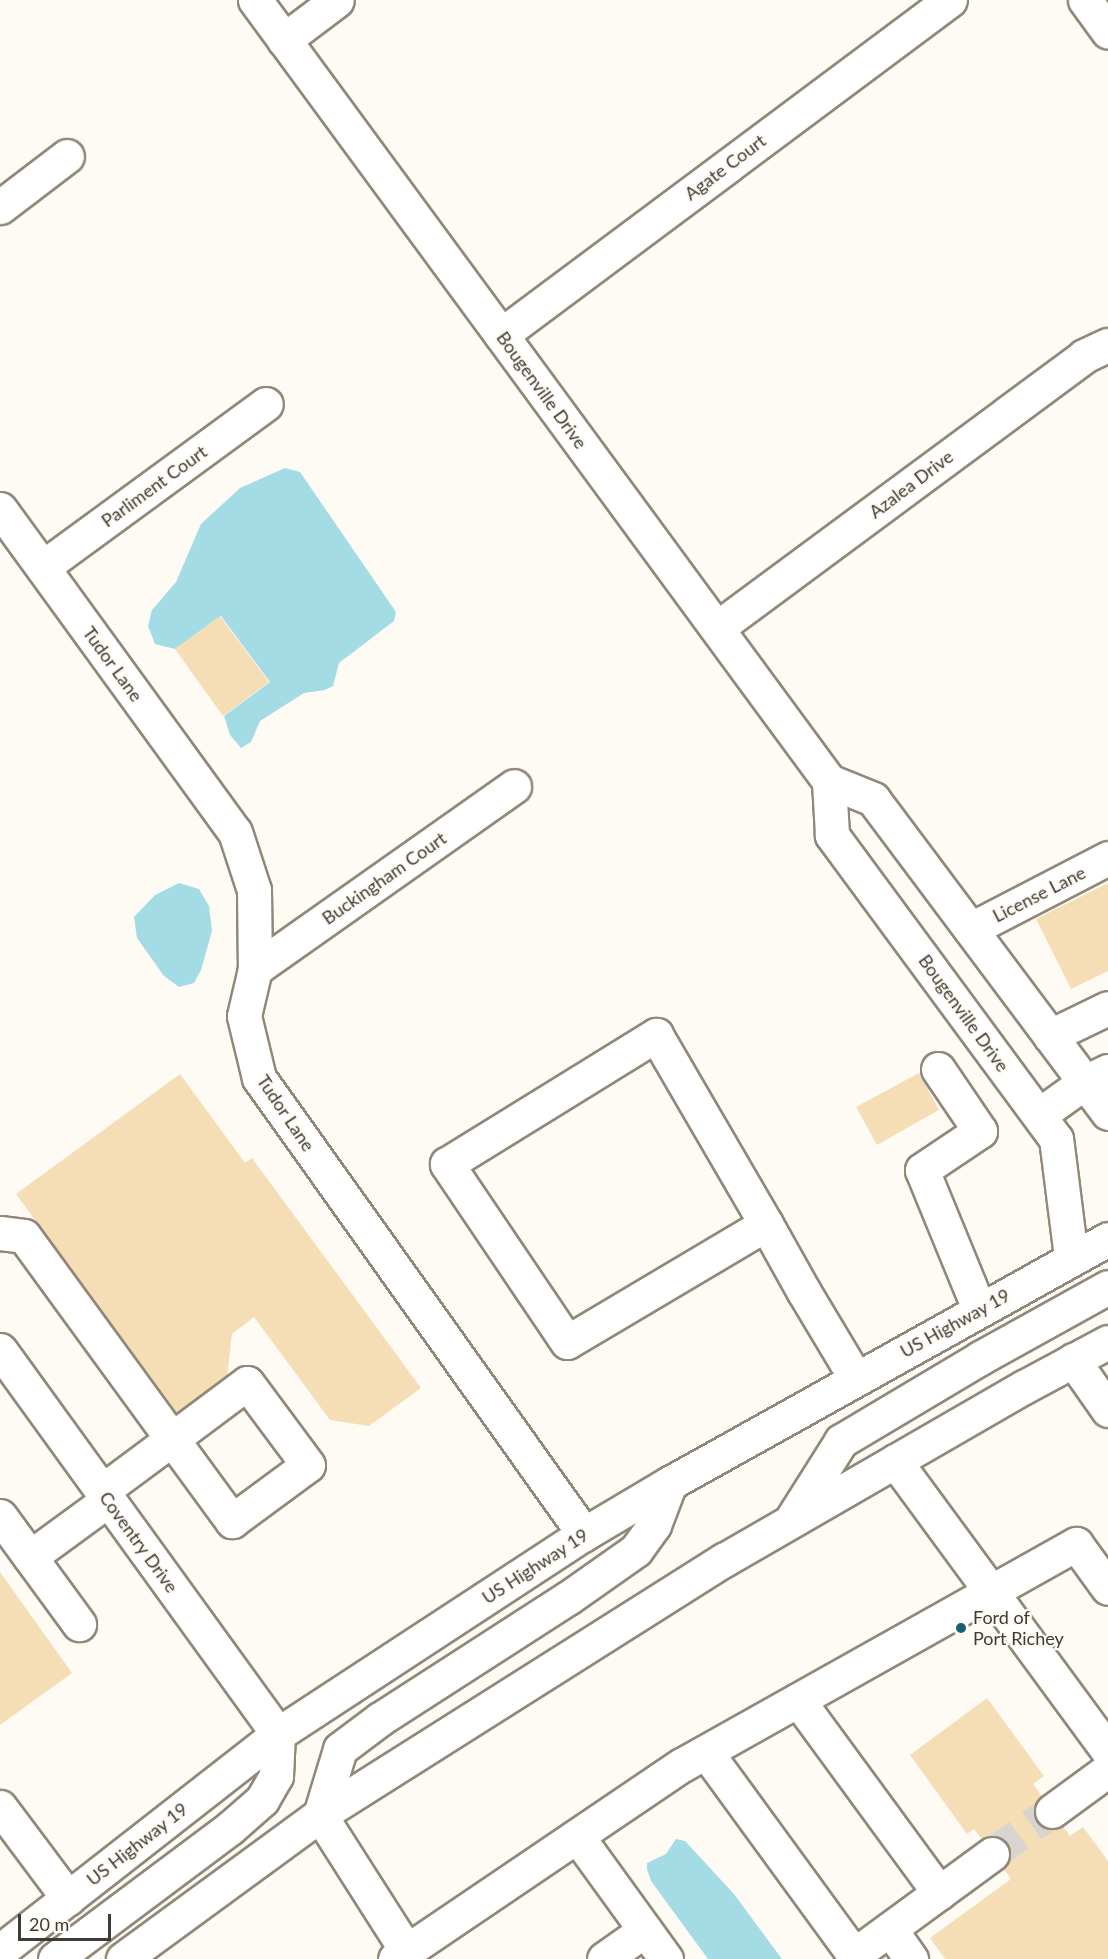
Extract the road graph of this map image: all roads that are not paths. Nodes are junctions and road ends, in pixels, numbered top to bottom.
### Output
1 (255, 0) edge
2 (337, 0) edge
3 (950, 0) edge
4 (1085, 0) edge
5 (1108, 32) edge
6 (284, 40) junction
7 (67, 156) dead end
8 (0, 207) edge
9 (501, 335) junction
10 (1108, 345) edge
11 (266, 404) dead end
12 (0, 509) edge
13 (43, 567) junction
14 (717, 628) junction
15 (829, 781) junction
16 (514, 786) dead end
17 (1108, 858) edge
18 (971, 929) junction
19 (255, 969) junction
20 (1108, 1008) edge
21 (1050, 1036) junction
22 (938, 1069) dead end
23 (1096, 1076) edge
24 (1108, 1113) edge
25 (1039, 1115) junction
26 (766, 1224) junction
27 (0, 1233) edge
28 (1108, 1239) edge
29 (1071, 1257) junction
30 (1108, 1287) edge
31 (979, 1309) junction
32 (1108, 1342) edge
33 (0, 1350) edge
34 (1073, 1360) junction
35 (856, 1379) junction
36 (1108, 1410) edge
37 (895, 1461) junction
38 (670, 1483) junction
39 (105, 1495) junction
40 (0, 1516) edge
41 (791, 1521) junction
42 (584, 1534) junction
43 (30, 1557) junction
44 (1108, 1588) edge
45 (992, 1592) junction
46 (79, 1624) dead end
47 (798, 1700) junction
48 (278, 1734) junction
49 (1108, 1751) edge
50 (706, 1752) junction
51 (1108, 1770) edge
52 (0, 1807) edge
53 (1052, 1811) tunnel mouth
54 (320, 1815) junction
55 (577, 1836) junction
56 (992, 1854) tunnel mouth
57 (939, 1893) junction
58 (68, 1898) junction
59 (890, 1929) junction
60 (645, 1930) junction
61 (0, 1952) edge
62 (399, 1956) edge
63 (55, 1959) edge
64 (123, 1959) edge
65 (604, 1959) edge
66 (666, 1959) edge
67 (911, 1959) edge

1 - 6 main road, Bougenville Drive
2 - 6 main road
3 - 9 main road, Agate Court
4 - 5 main road
6 - 9 main road, Bougenville Drive
7 - 8 main road
9 - 14 main road, Bougenville Drive
10 - 14 main road, Azalea Drive
11 - 13 main road, Parliment Court
12 - 13 main road, Tudor Lane
13 - 19 main road, Tudor Lane
14 - 15 main road, Bougenville Drive
15 - 18 main road
15 - 25 main road, Bougenville Drive
16 - 19 main road, Buckingham Court
17 - 18 main road, License Lane
18 - 21 main road
19 - 42 main road, Tudor Lane
20 - 21 main road
21 - 23 main road
22 - 31 main road
23 - 24 main road
23 - 25 main road
25 - 29 main road, Bougenville Drive
26 - 26 main road
26 - 35 main road
27 - 39 main road
28 - 29 main road, US Highway 19
29 - 31 main road, US Highway 19
30 - 41 main road
31 - 35 main road, US Highway 19
32 - 34 main road
33 - 39 main road, Coventry Drive
34 - 36 main road
34 - 37 main road
35 - 38 main road, US Highway 19
37 - 41 main road
37 - 45 main road
38 - 42 main road, US Highway 19
38 - 54 main road
39 - 43 main road
39 - 48 main road, Coventry Drive
40 - 43 main road
41 - 54 main road
42 - 48 main road, US Highway 19
43 - 46 main road
44 - 45 main road
45 - 47 main road
45 - 49 main road
47 - 50 main road
47 - 57 main road
48 - 58 main road, US Highway 19
48 - 63 main road
50 - 55 main road
50 - 59 main road
51 - 53 main road
52 - 58 main road
54 - 62 main road
54 - 64 main road
55 - 60 main road
55 - 62 main road
56 - 57 main road
57 - 59 main road
58 - 61 main road, US Highway 19
59 - 67 main road
60 - 65 main road
60 - 66 main road

